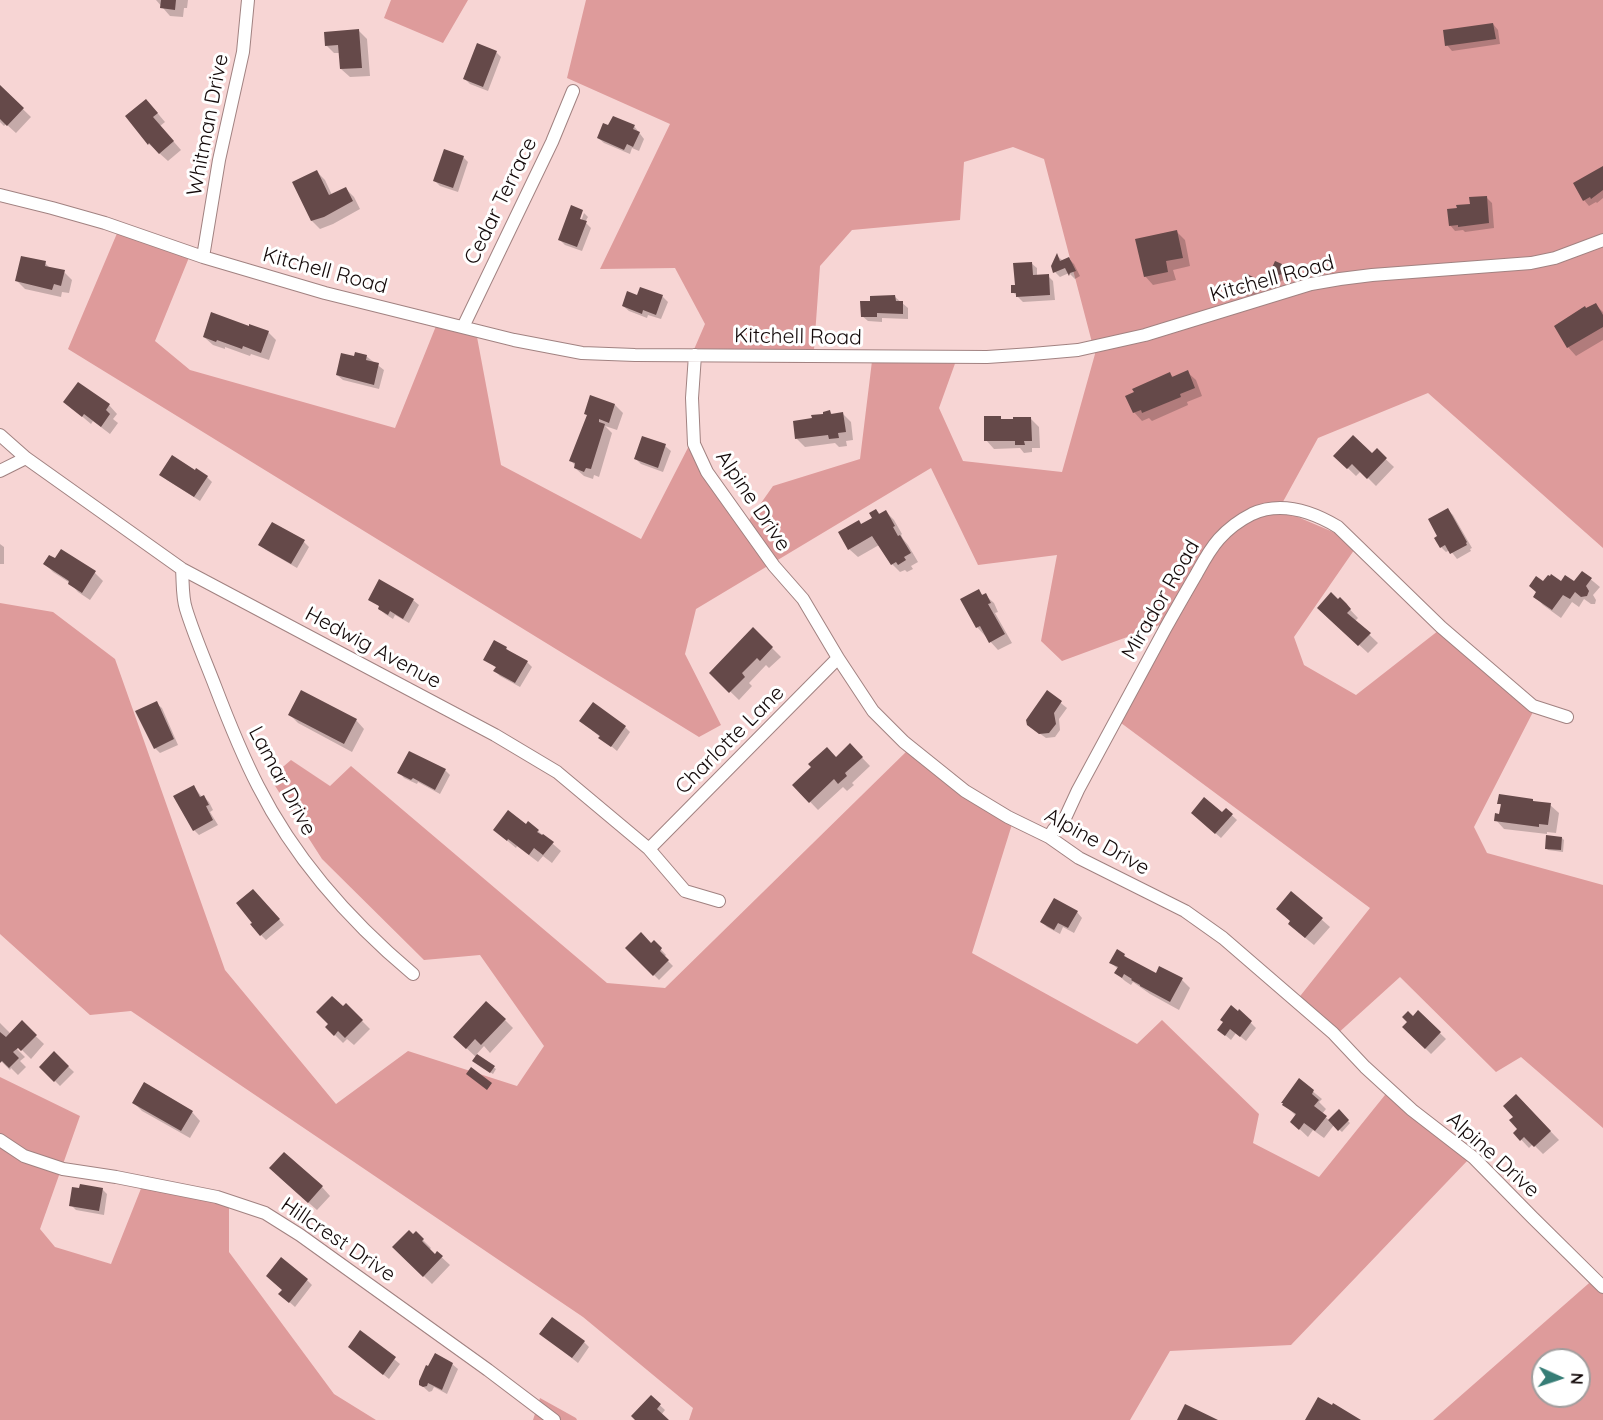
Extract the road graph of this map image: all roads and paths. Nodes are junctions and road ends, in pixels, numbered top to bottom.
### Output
1 (248, 0) edge
2 (573, 91) dead end
3 (0, 195) edge
4 (1603, 240) edge
5 (203, 257) junction
6 (463, 327) junction
7 (695, 355) junction
8 (0, 435) edge
9 (26, 458) junction
10 (0, 471) edge
11 (182, 568) junction
12 (838, 658) junction
13 (1566, 717) dead end
14 (1049, 837) junction
15 (649, 849) junction
16 (719, 901) dead end
17 (413, 974) dead end
18 (0, 1140) edge
19 (1603, 1287) edge
20 (554, 1420) edge

1 - 5 street, Whitman Drive
2 - 6 street, Cedar Terrace
3 - 5 street, Kitchell Road
4 - 7 street, Kitchell Road
5 - 6 street, Kitchell Road
6 - 7 street, Kitchell Road
7 - 12 street, Alpine Drive
8 - 9 street, Hedwig Avenue
9 - 10 street
9 - 11 street, Hedwig Avenue
11 - 15 street, Hedwig Avenue
11 - 17 street, Lamar Drive
12 - 14 street, Alpine Drive
12 - 15 street, Charlotte Lane
13 - 14 street, Mirador Road
14 - 19 street, Alpine Drive
15 - 16 street, Hedwig Avenue
18 - 20 street, Hillcrest Drive

